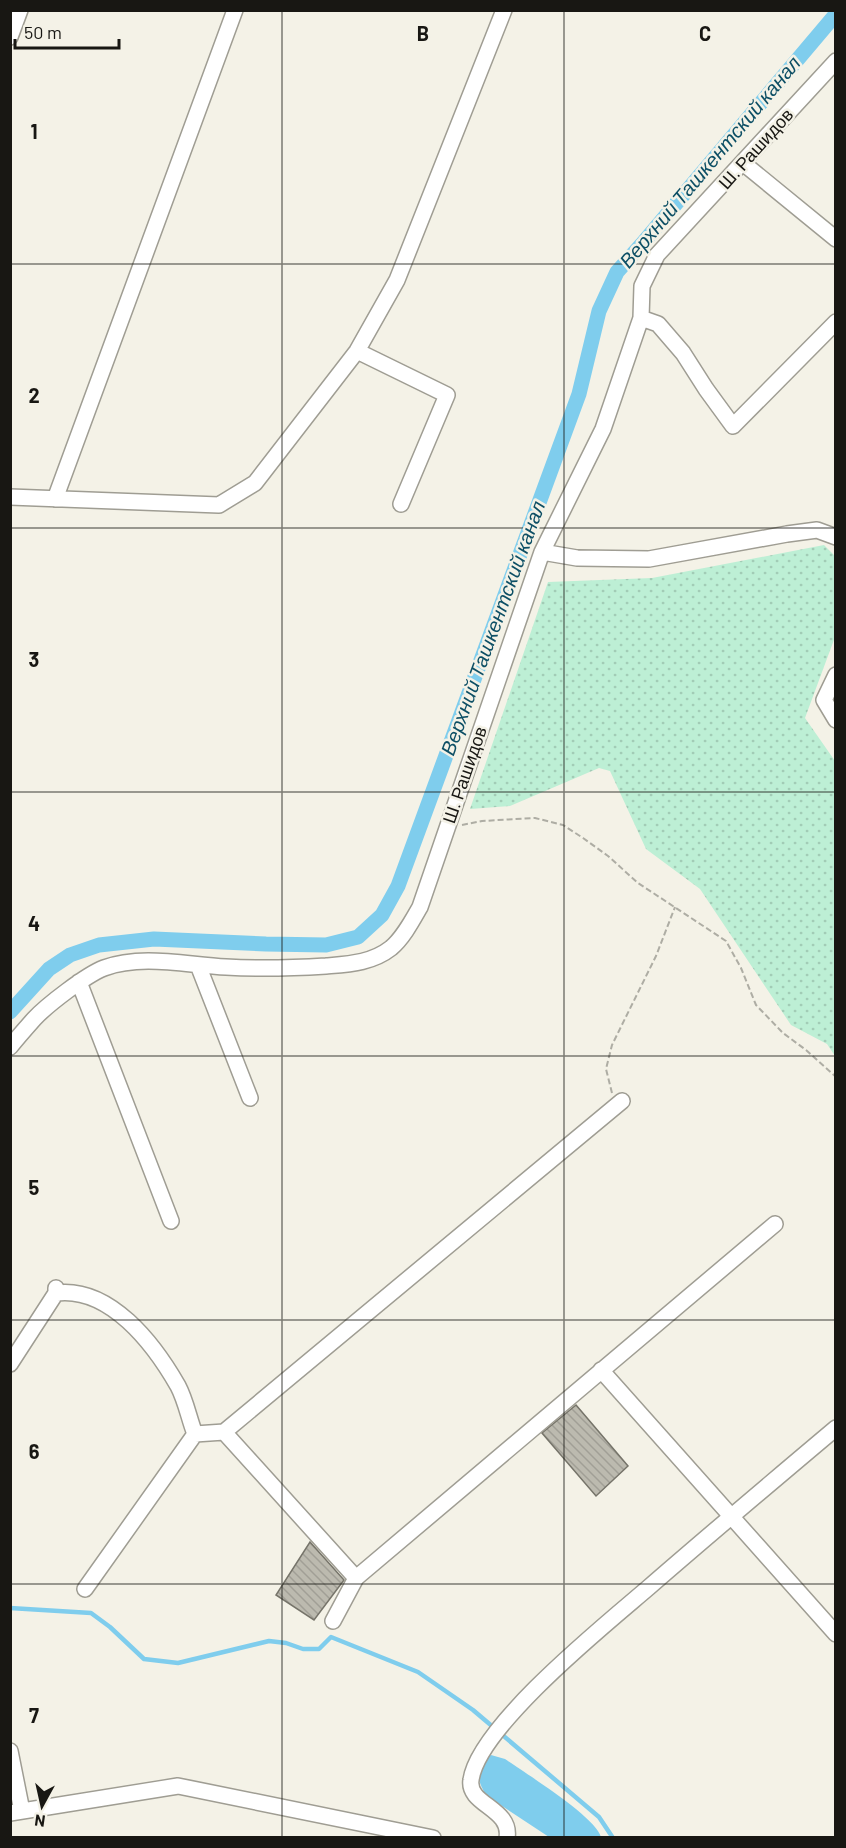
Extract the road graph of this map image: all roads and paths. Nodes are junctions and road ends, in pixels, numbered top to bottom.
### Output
1 (20, 10) edge
2 (235, 10) edge
3 (504, 10) edge
4 (10, 37) edge
5 (836, 61) edge
6 (743, 163) junction
7 (836, 239) edge
8 (641, 318) junction
9 (836, 322) edge
10 (357, 351) junction
11 (10, 497) edge
12 (55, 499) junction
13 (402, 504) dead end
14 (836, 537) edge
15 (542, 552) junction
16 (836, 675) edge
17 (836, 720) edge
18 (448, 826) junction
19 (675, 907) junction
20 (198, 965) junction
21 (79, 982) junction
22 (10, 1047) edge
23 (836, 1077) edge
24 (250, 1098) dead end
25 (622, 1101) joint
26 (171, 1221) dead end
27 (775, 1224) dead end
28 (10, 1364) edge
29 (601, 1370) junction
30 (836, 1428) edge
31 (224, 1432) junction
32 (195, 1434) junction
33 (730, 1516) junction
34 (356, 1578) junction
35 (85, 1589) dead end
36 (333, 1621) dead end
37 (836, 1634) edge
38 (10, 1751) edge
39 (16, 1812) edge
40 (433, 1838) edge
41 (507, 1838) edge

1 - 4 street
2 - 12 street
3 - 10 street
5 - 6 street, Ш. Рашидов
6 - 7 street
6 - 8 street, Ш. Рашидов
8 - 9 street
8 - 15 street, Ш. Рашидов
10 - 12 street
10 - 13 street
11 - 12 street
14 - 15 street
15 - 18 street, Ш. Рашидов
16 - 17 street
18 - 19 path
18 - 20 street, Ш. Рашидов
19 - 23 path
19 - 25 path
20 - 21 street, Ш. Рашидов
20 - 24 street
21 - 22 street, Ш. Рашидов
21 - 26 street
25 - 31 street
27 - 29 street
28 - 32 street
29 - 33 street
29 - 34 street
30 - 33 street
31 - 32 street
31 - 34 street
32 - 35 street
33 - 37 street
33 - 41 street
34 - 36 street
38 - 39 street
39 - 40 street

